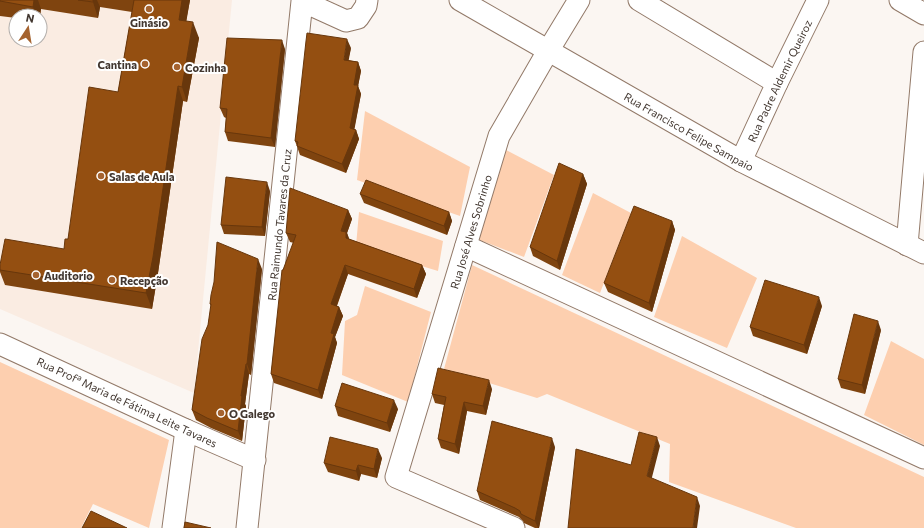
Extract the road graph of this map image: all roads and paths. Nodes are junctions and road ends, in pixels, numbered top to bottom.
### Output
1 (367, 0) edge
2 (460, 0) edge
3 (579, 0) edge
4 (640, 0) edge
5 (818, 0) edge
6 (903, 1) edge
7 (924, 14) edge
8 (548, 51) junction
9 (924, 52) edge
10 (777, 83) junction
11 (741, 161) junction
12 (924, 218) edge
13 (466, 246) junction
14 (915, 249) edge
15 (0, 344) edge
16 (186, 430) junction
17 (924, 458) edge
18 (255, 460) junction
19 (173, 528) edge
20 (248, 528) edge
21 (514, 528) edge

1 - 18 street, Rua Raimundo Tavares da Cruz
2 - 8 street, Rua Francisco Felipe Sampaio
3 - 8 street, Rua José Alves Sobrinho
4 - 10 street
5 - 10 street, Rua Padre Aldemir Queiroz
6 - 7 street
8 - 11 street, Rua Francisco Felipe Sampaio
8 - 13 street, Rua José Alves Sobrinho
9 - 14 street
10 - 11 street, Rua Padre Aldemir Queiroz
11 - 14 street, Rua Francisco Felipe Sampaio
12 - 14 street
13 - 17 street
13 - 21 street, Rua José Alves Sobrinho
15 - 16 street, Rua Profª Maria de Fátima Leite Tavares
16 - 18 street, Rua Profª Maria de Fátima Leite Tavares
16 - 19 street
18 - 20 street, Rua Raimundo Tavares da Cruz

